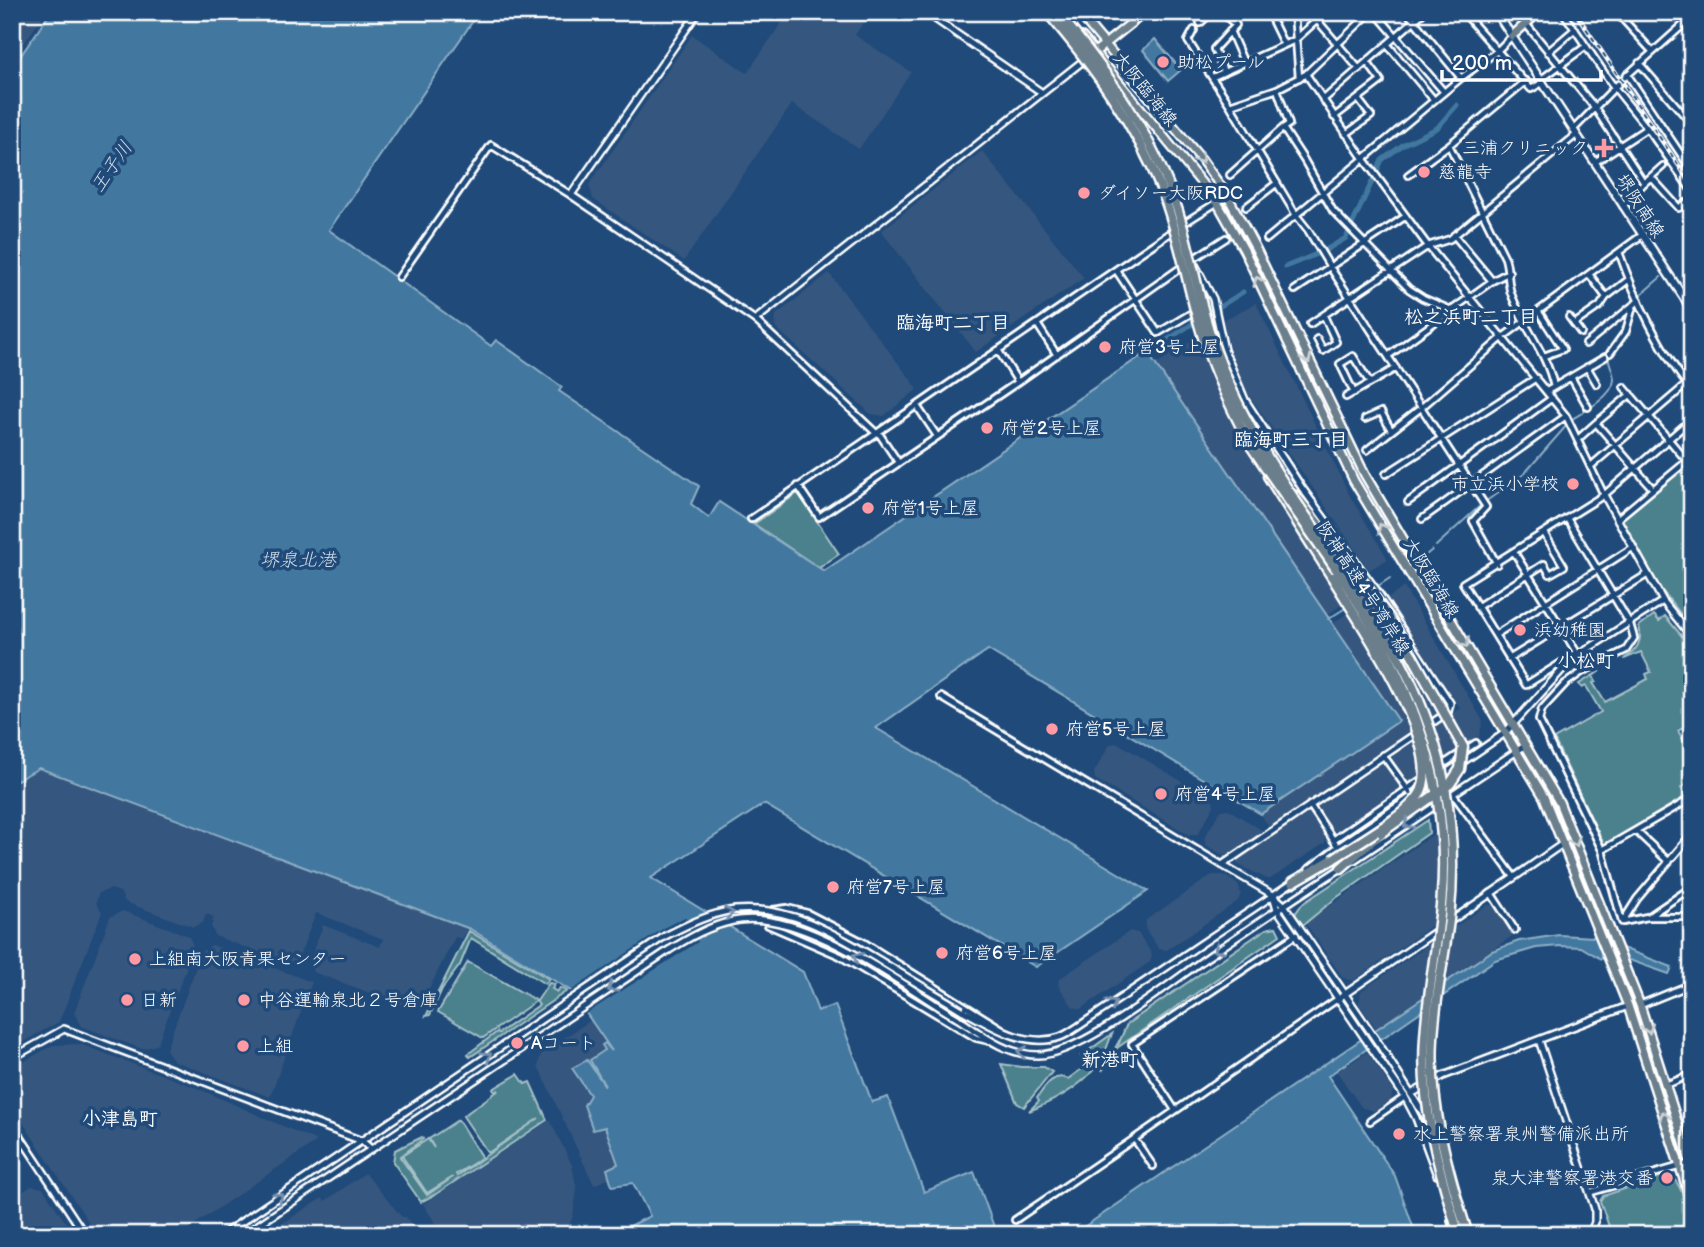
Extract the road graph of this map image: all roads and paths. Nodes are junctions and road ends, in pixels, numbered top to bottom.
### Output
1 (698, 12) edge
2 (925, 12) edge
3 (1047, 12) edge
4 (1059, 12) edge
5 (1078, 12) edge
6 (1145, 12) edge
7 (1212, 12) edge
8 (1222, 12) edge
9 (1268, 12) edge
10 (1294, 12) edge
11 (1326, 12) edge
12 (1373, 12) edge
13 (1407, 12) edge
14 (1424, 12) edge
15 (1463, 12) edge
16 (1496, 12) edge
17 (1539, 12) edge
18 (1563, 12) edge
19 (1622, 12) edge
20 (1677, 12) edge
21 (1692, 18) edge
22 (1317, 20) junction
23 (1414, 20) junction
24 (1686, 22) junction
25 (1200, 23) dead end
26 (1526, 24) junction
27 (1575, 29) junction
28 (1194, 30) dead end
29 (1230, 31) junction
30 (1396, 36) junction
31 (1512, 36) junction
32 (1295, 40) junction
33 (1105, 43) junction
34 (1339, 43) junction
35 (1387, 44) junction
36 (1283, 45) junction
37 (1586, 46) junction
38 (1497, 51) junction
39 (1652, 51) junction
40 (1095, 52) junction
41 (1548, 52) junction
42 (1367, 62) junction
43 (1244, 63) junction
44 (1639, 63) junction
45 (1559, 66) junction
46 (1359, 69) junction
47 (1224, 72) junction
48 (1306, 74) junction
49 (1213, 77) junction
50 (1461, 78) junction
51 (1300, 79) junction
52 (1526, 81) junction
53 (1542, 83) junction
54 (1617, 86) junction
55 (1277, 89) junction
56 (1041, 92) junction
57 (1444, 92) junction
58 (1357, 99) junction
59 (1323, 100) junction
60 (1434, 100) junction
61 (1230, 105) junction
62 (1595, 108) junction
63 (1334, 117) junction
64 (1692, 124) edge
65 (1283, 128) junction
66 (1647, 128) junction
67 (1575, 132) junction
68 (1346, 134) junction
69 (1449, 145) junction
70 (1620, 146) junction
71 (1257, 152) junction
72 (1680, 152) junction
73 (1363, 158) junction
74 (1670, 159) junction
75 (1594, 162) junction
76 (1663, 166) dead end
77 (1692, 171) edge
78 (1230, 175) dead end
79 (1408, 175) dead end
80 (1651, 177) junction
81 (1277, 183) junction
82 (1644, 183) junction
83 (1692, 191) edge
84 (1321, 194) junction
85 (571, 195) junction
86 (1227, 195) junction
87 (1217, 202) junction
88 (1623, 206) junction
89 (1246, 207) dead end
90 (1483, 210) junction
91 (1692, 213) edge
92 (1296, 215) junction
93 (1406, 216) junction
94 (1692, 225) edge
95 (1172, 231) junction
96 (1454, 235) junction
97 (1642, 235) junction
98 (1226, 238) dead end
99 (1267, 239) dead end
100 (1367, 244) junction
101 (1428, 246) junction
102 (1619, 252) junction
103 (1192, 260) junction
104 (1330, 267) junction
105 (1116, 270) junction
106 (1390, 271) junction
107 (1509, 272) junction
108 (1589, 274) junction
109 (399, 278) dead end
110 (1628, 280) junction
111 (1492, 281) junction
112 (1295, 290) dead end
113 (1470, 297) junction
114 (1606, 297) junction
115 (1351, 298) junction
116 (1136, 300) junction
117 (1639, 300) junction
118 (1214, 302) junction
119 (1633, 306) junction
120 (1451, 310) junction
121 (1692, 310) edge
122 (1538, 311) junction
123 (1324, 316) junction
124 (1569, 317) dead end
125 (754, 320) junction
126 (1525, 320) junction
127 (1037, 324) junction
128 (1310, 324) dead end
129 (1574, 324) junction
130 (1581, 333) dead end
131 (1503, 337) junction
132 (1317, 339) dead end
133 (1586, 344) dead end
134 (998, 350) junction
135 (1057, 355) junction
136 (1388, 356) junction
137 (1544, 356) junction
138 (1587, 367) junction
139 (1396, 368) junction
140 (1571, 377) junction
141 (1536, 379) junction
142 (1018, 382) junction
143 (1370, 383) junction
144 (1597, 384) dead end
145 (1687, 384) junction
146 (1554, 387) junction
147 (1625, 387) dead end
148 (1692, 390) edge
149 (1547, 391) junction
150 (1354, 393) junction
151 (1631, 394) junction
152 (1346, 397) dead end
153 (1552, 398) junction
154 (917, 406) junction
155 (1422, 407) junction
156 (1588, 407) dead end
157 (1649, 416) junction
158 (1365, 419) dead end
159 (1692, 419) edge
160 (1568, 420) junction
161 (1596, 423) junction
162 (1391, 430) junction
163 (877, 433) junction
164 (937, 436) junction
165 (1441, 438) junction
166 (1578, 439) junction
167 (1668, 439) junction
168 (1251, 446) junction
169 (1615, 446) junction
170 (1367, 450) dead end
171 (1689, 459) edge
172 (898, 462) junction
173 (1459, 465) junction
174 (1591, 466) junction
175 (1635, 468) junction
176 (1692, 470) edge
177 (1386, 474) dead end
178 (1285, 484) junction
179 (1471, 485) junction
180 (799, 486) junction
181 (1653, 489) junction
182 (1604, 495) junction
183 (1408, 502) dead end
184 (751, 519) dead end
185 (1422, 519) dead end
186 (1617, 519) junction
187 (1568, 520) junction
188 (1544, 533) junction
189 (1632, 548) junction
190 (1514, 552) junction
191 (1497, 564) junction
192 (1596, 570) junction
193 (1648, 574) junction
194 (1529, 575) junction
195 (1612, 595) junction
196 (1546, 601) junction
197 (1663, 601) junction
198 (1477, 607) junction
199 (1629, 623) junction
200 (1561, 627) junction
201 (1495, 635) junction
202 (1692, 637) edge
203 (1577, 653) junction
204 (1509, 659) junction
205 (941, 696) dead end
206 (1514, 725) junction
207 (1505, 733) junction
208 (1476, 743) dead end
209 (1525, 744) junction
210 (1517, 750) junction
211 (1383, 755) junction
212 (1407, 789) junction
213 (1454, 793) junction
214 (1413, 797) junction
215 (1692, 798) edge
216 (1310, 805) junction
217 (1636, 831) junction
218 (1692, 834) edge
219 (1333, 840) junction
220 (1564, 843) junction
221 (1338, 847) junction
222 (1602, 850) junction
223 (1669, 862) junction
224 (1222, 865) junction
225 (1341, 868) junction
226 (1514, 877) junction
227 (1293, 881) junction
228 (1692, 887) edge
229 (1491, 893) junction
230 (1273, 895) junction
231 (1284, 905) junction
232 (1277, 909) junction
233 (1647, 917) junction
234 (1692, 917) edge
235 (1622, 922) junction
236 (1516, 930) dead end
237 (1296, 935) junction
238 (1692, 984) edge
239 (1341, 996) junction
240 (1640, 1005) junction
241 (1628, 1006) junction
242 (1366, 1031) junction
243 (1009, 1034) junction
244 (1539, 1040) junction
245 (994, 1042) junction
246 (12, 1058) edge
247 (1692, 1074) edge
248 (1666, 1085) junction
249 (1408, 1095) junction
250 (1175, 1110) junction
251 (1370, 1121) dead end
252 (12, 1124) edge
253 (1135, 1140) junction
254 (362, 1141) junction
255 (1688, 1142) edge
256 (371, 1149) junction
257 (1691, 1165) edge
258 (1153, 1166) dead end
259 (1679, 1166) junction
260 (1591, 1192) junction
261 (1692, 1204) edge
262 (1015, 1220) dead end
263 (1457, 1234) edge
264 (85, 1235) edge
265 (222, 1235) edge
266 (243, 1235) edge
267 (1470, 1235) edge
268 (1590, 1235) edge

1 - 85 street
2 - 56 street
3 - 168 highway, 阪神高速4号湾岸線, bridge
4 - 40 main road, 大阪臨海線
4 - 178 highway, 阪神高速4号湾岸線, bridge
5 - 33 main road, 大阪臨海線
6 - 33 main road
7 - 25 street
8 - 29 street
9 - 36 street
10 - 32 street
11 - 22 street
12 - 30 street
12 - 34 street
13 - 23 street
14 - 23 street
15 - 38 street
16 - 31 main road, 堺阪南線
17 - 26 main road
18 - 27 street
19 - 39 street
20 - 24 street
21 - 24 street
22 - 32 street
22 - 34 street
23 - 30 street
23 - 50 street
24 - 39 street
26 - 31 main road
26 - 41 street
27 - 37 street
27 - 41 street
28 - 49 street
29 - 43 street
29 - 47 street
30 - 35 street
30 - 57 street
31 - 38 street
31 - 53 main road, 堺阪南線
32 - 36 street
32 - 51 street
33 - 40 main road
33 -> 86 main road, 大阪臨海線
34 - 46 street
34 - 48 street
35 - 42 street
35 - 60 street
36 - 43 street
37 - 45 street
37 - 54 street
38 - 50 street
38 - 52 street
39 - 44 street
40 - 56 street
40 - 87 main road, 大阪臨海線
41 - 45 street
42 - 46 street
42 - 58 street
43 - 47 street
44 - 64 street
44 - 72 street
45 - 53 street
45 - 62 street
46 - 59 street
47 - 49 street
48 - 51 street
48 - 59 street
49 - 61 street
50 - 57 street
51 - 55 street
52 - 53 street
52 - 69 street
53 - 67 main road, 堺阪南線
54 - 62 street
54 - 66 street
55 - 61 street
55 - 65 street
56 - 125 street
57 - 60 street
58 - 63 street
58 - 68 street
59 - 63 street
60 - 73 street
61 - 71 street
62 - 67 street
62 - 70 street
63 - 68 street
65 - 71 street
65 - 84 street
66 - 70 street
66 - 74 street
67 - 75 main road, 堺阪南線
67 - 90 street
68 - 73 street
69 - 79 street
69 - 90 street
70 - 75 street
70 - 82 street
71 - 78 street
71 - 81 street
72 - 74 street
72 - 77 street
73 - 84 street
73 - 93 street
74 - 83 street
75 - 88 main road, 堺阪南線
76 - 80 street
80 - 82 street
80 - 91 street
81 - 89 street
81 - 92 street
82 - 88 street
84 - 92 street
84 - 100 street
85 - 109 street
85 - 125 street
86 - 87 street
86 -> 206 main road, 大阪臨海線
87 - 95 street
207 -> 87 main road, 大阪臨海線
88 - 97 main road, 堺阪南線
90 - 96 street
90 - 107 street
91 - 94 street
92 - 99 street
92 - 104 street
93 - 100 street
93 - 101 street
95 - 103 street
95 - 105 street
96 - 101 street
96 - 111 street
97 - 102 street
97 - 121 main road, 堺阪南線
98 - 103 street
100 - 104 street
100 - 106 street
101 - 106 street
101 - 113 street
102 - 108 street
102 - 110 street
103 - 116 street
103 - 118 street
104 - 112 street
104 - 115 street
105 - 116 street
105 - 127 street
106 - 115 street
106 - 120 street
107 - 111 street
107 - 126 street
108 - 114 street
108 - 122 street
110 - 114 street
110 - 117 street
111 - 113 street
113 - 120 street
113 - 131 street
114 - 129 street
115 - 123 street
115 - 136 street
116 - 118 street
116 - 135 street
117 - 119 street
117 - 145 street
118 - 211 street
119 - 133 street
119 - 138 street
120 - 136 street
122 - 126 street
122 - 137 street
123 - 128 street
123 - 132 street
124 - 129 street
125 - 163 street
126 - 131 street
126 - 137 street
127 - 134 street
127 - 135 street
129 - 130 street
131 - 141 street
131 - 155 street
134 - 142 street
134 - 154 street
135 - 142 street
136 - 139 street
137 - 146 street
138 - 140 street
138 - 144 street
139 - 143 street
139 - 155 street
140 - 146 street
140 - 156 street
141 - 149 street
141 - 165 street
142 - 164 street
143 - 150 street
143 - 150 street
145 - 148 street
145 - 157 street
146 - 149 street
147 - 151 street
149 - 153 street
150 - 152 street
151 - 157 street
151 - 161 street
153 - 160 street
153 - 173 street
154 - 163 street
154 - 164 street
155 - 162 street
155 - 165 street
157 - 167 street
157 - 169 street
158 - 162 street
159 - 167 street
160 - 166 street
160 - 179 street
161 - 166 street
161 - 169 street
162 - 170 street
163 - 172 street
163 - 180 street
164 - 172 street
165 - 173 street
165 - 177 street
166 - 174 street
167 - 171 street
167 - 175 street
168 - 227 highway, bridge
168 - 263 highway, 阪神高速4号湾岸線, bridge
169 - 174 street
169 - 175 street
171 - 176 street
171 - 181 street
172 - 180 street
173 - 179 street
173 - 183 street
174 - 182 street
175 - 181 street
175 - 182 street
178 - 225 highway, bridge
178 - 267 highway, 阪神高速4号湾岸線, bridge
179 - 185 street
179 - 191 street
180 - 184 street
181 - 186 street
182 - 186 street
182 - 187 street
186 - 189 street
187 - 188 street
187 - 192 street
188 - 190 street
188 - 194 street
189 - 192 street
189 - 193 street
190 - 191 street
190 - 194 street
191 - 198 street
192 - 195 street
192 - 196 street
193 - 195 street
193 - 197 street
194 - 196 street
194 - 198 street
195 - 199 street
195 - 200 street
196 - 200 street
196 - 201 street
197 - 199 street
197 - 202 street
198 - 201 street
199 - 203 street
199 - 206 street
199 - 222 street
200 - 203 street
200 - 204 street
201 - 204 street
203 - 204 street
205 - 224 street
206 - 207 street
206 - 209 main road, 大阪臨海線
207 - 210 main road, 大阪臨海線
207 - 214 street
208 - 212 street
209 - 210 street
209 -> 240 main road, 大阪臨海線
210 - 213 street
210 - 220 main road, 大阪臨海線
211 - 212 street
211 - 216 street
212 - 214 street
212 - 219 street
213 -> 225 street
213 - 226 street
214 - 221 street
215 - 217 street
216 - 219 street
216 - 224 street
217 - 222 street
217 - 223 street
218 - 223 street
219 - 221 street
220 - 226 street
220 - 241 main road, 大阪臨海線
221 - 227 street
222 - 235 street
223 - 235 street
224 - 230 street
225 - 231 street
226 - 229 street
227 - 230 street
228 - 233 street
229 - 236 street
229 - 239 street
230 - 231 street
230 - 232 street
243 -> 230 street
231 - 232 street
231 - 239 street
232 - 237 street
232 -> 245 street
233 - 234 street
233 - 235 street
237 - 239 street
237 - 250 street
238 - 240 street
239 - 242 street
239 - 250 street
240 -> 248 main road, 大阪臨海線
241 - 244 street
259 -> 241 main road, 大阪臨海線
242 - 249 street
242 - 249 street
243 - 245 street
254 -> 243 street, bridge
244 - 249 street
244 - 260 street
245 -> 256 street, bridge
246 - 254 street
247 - 248 street
248 - 255 main road, 大阪臨海線
249 - 251 street
249 - 263 street
249 - 267 street
250 - 253 street
252 - 264 street
253 - 258 street
253 - 262 street
254 - 256 street
265 -> 254 street
255 - 257 main road, 大阪臨海線
256 - 266 street
257 - 259 street
259 - 260 street
259 - 261 main road, 大阪臨海線
260 - 268 street

